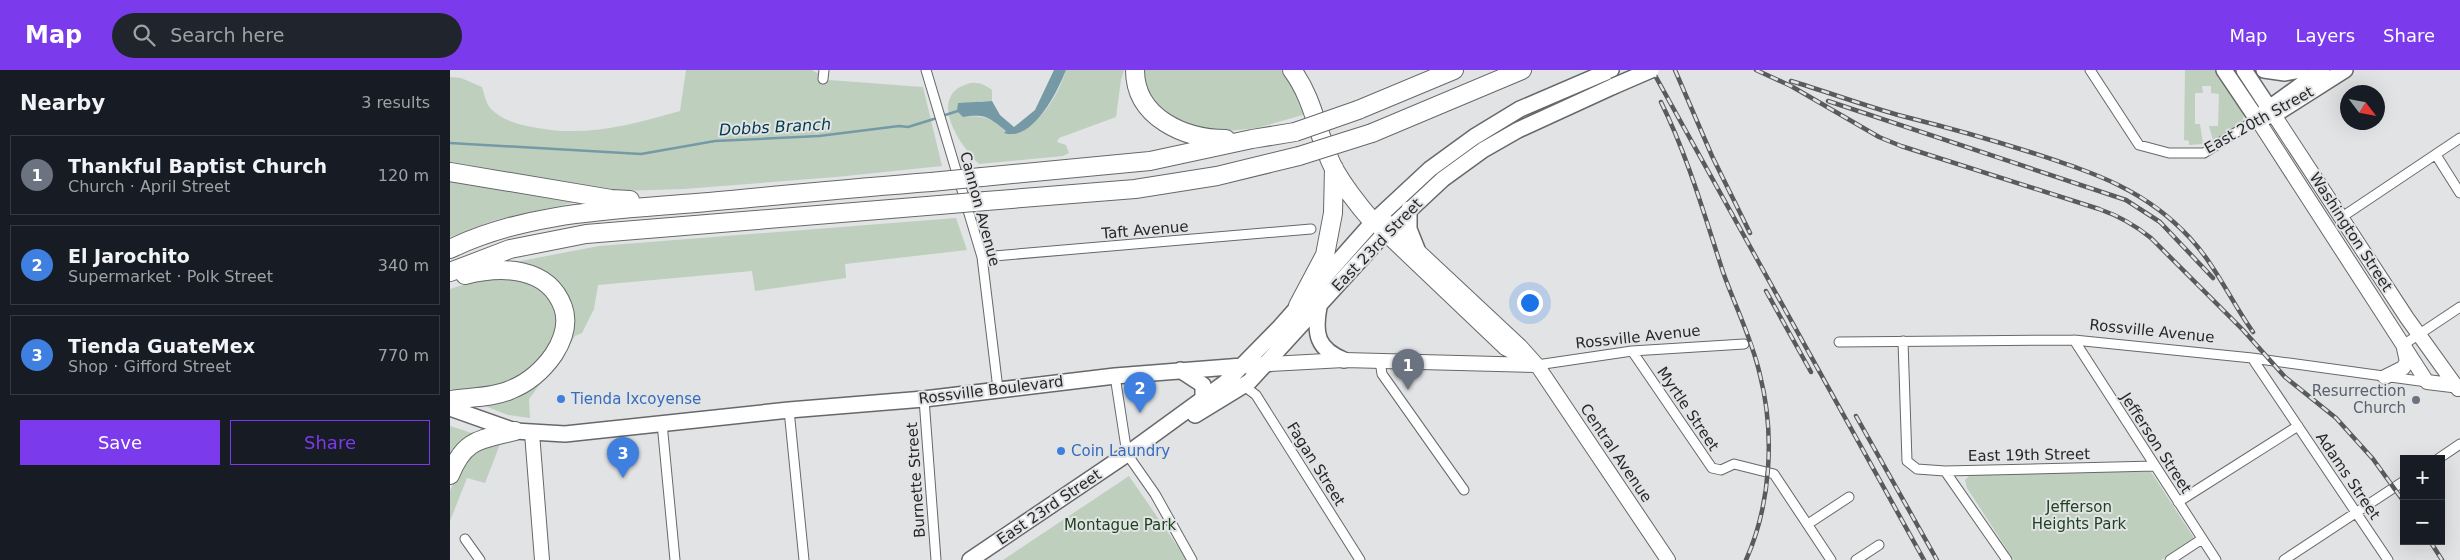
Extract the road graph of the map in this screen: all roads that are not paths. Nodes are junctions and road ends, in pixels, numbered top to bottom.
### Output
1 (926, 70) edge
2 (1135, 70) edge
3 (1292, 70) edge
4 (1454, 70) edge
5 (1522, 70) edge
6 (1651, 70) edge
7 (2090, 70) edge
8 (2224, 70) edge
9 (2244, 70) edge
10 (2264, 70) edge
11 (2302, 70) edge
12 (2322, 70) edge
13 (2345, 70) edge
14 (1608, 71) edge
15 (2271, 111) junction
16 (2257, 119) junction
17 (2460, 138) edge
18 (1252, 139) junction
19 (2436, 155) junction
20 (1334, 168) junction
21 (450, 172) edge
22 (2460, 192) edge
23 (695, 203) junction
24 (1409, 209) junction
25 (2342, 216) junction
26 (1382, 224) junction
27 (1311, 229) dead end
28 (450, 249) edge
29 (1417, 249) junction
30 (982, 257) junction
31 (450, 272) edge
32 (450, 279) edge
33 (1298, 306) junction
34 (1319, 307) junction
35 (2460, 307) edge
36 (2419, 334) junction
37 (2074, 340) junction
38 (1903, 341) junction
39 (1839, 342) dead end
40 (1744, 344) dead end
41 (2403, 345) junction
42 (1632, 351) junction
43 (2252, 358) junction
44 (1344, 360) junction
45 (1380, 361) junction
46 (1268, 364) junction
47 (1244, 365) junction
48 (1537, 365) junction
49 (1180, 370) junction
50 (1115, 376) junction
51 (2385, 376) junction
52 (2427, 382) junction
53 (1244, 386) junction
54 (998, 388) junction
55 (2459, 388) edge
56 (924, 399) junction
57 (1203, 399) junction
58 (450, 400) edge
59 (450, 408) edge
60 (790, 410) junction
61 (662, 423) junction
62 (2298, 426) junction
63 (523, 432) junction
64 (2460, 444) edge
65 (1127, 454) junction
66 (2444, 455) edge
67 (2155, 466) junction
68 (1945, 471) junction
69 (450, 475) edge
70 (2400, 484) edge
71 (1464, 490) dead end
72 (1848, 497) dead end
73 (2178, 502) junction
74 (2356, 512) junction
75 (1808, 524) junction
76 (465, 538) dead end
77 (2202, 539) junction
78 (1879, 545) dead end
79 (480, 560) edge
80 (542, 560) edge
81 (676, 560) edge
82 (804, 560) edge
83 (936, 560) edge
84 (970, 560) edge
85 (1192, 560) edge
86 (1360, 560) edge
87 (1668, 560) edge
88 (1831, 560) edge
89 (1856, 560) edge
90 (2007, 560) edge
91 (2170, 560) edge
92 (2216, 560) edge
93 (2284, 560) edge
94 (2388, 560) edge

1 - 30 street, Cannon Avenue
2 - 18 highway
3 - 20 highway
4 - 18 highway, bridge
5 - 31 highway, bridge
6 - 24 main road, East 23rd Street, bridge
7 - 16 street, East 20th Street
8 - 16 main road, Washington Street
9 - 15 main road, Washington Street
10 - 11 main road
12 - 15 main road
13 - 15 main road, East 20th Street
14 - 26 main road, East 23rd Street
15 - 16 main road, East 20th Street
15 - 25 main road, Washington Street
16 - 41 main road, Washington Street
17 - 19 street
18 - 23 highway, bridge
19 - 22 street
19 - 25 street
20 - 26 highway
20 - 33 highway
21 - 23 highway
23 - 28 highway
24 - 26 main road, East 23rd Street
24 - 29 main road
25 - 36 main road, Washington Street
26 - 29 main road, Central Avenue
26 - 33 main road, East 23rd Street
26 - 34 main road, East 23rd Street
26 - 48 main road, Central Avenue
27 - 30 street, Taft Avenue
29 - 48 main road, Central Avenue
30 - 54 street, Cannon Avenue
32 - 58 highway
33 - 47 main road, East 23rd Street
34 - 44 main road
34 - 46 main road, East 23rd Street
35 - 36 street
36 - 41 street
36 - 55 main road, Washington Street
37 - 38 street, Rossville Avenue
37 - 43 street, Rossville Avenue
37 - 67 street, Jefferson Street
38 - 39 street, Rossville Avenue
38 - 68 street, East 19th Street
40 - 42 street, Rossville Avenue
41 - 51 main road
41 - 52 main road, Washington Street
42 - 48 street, Rossville Avenue
42 - 75 street, Myrtle Street
43 - 51 street, Rossville Avenue
43 - 62 street, Adams Street
44 - 45 main road, Rossville Boulevard
44 - 46 main road, Rossville Boulevard
45 - 48 main road, Rossville Boulevard
45 - 71 street
46 - 47 main road, Rossville Boulevard
46 - 53 main road, East 23rd Street
47 - 49 main road, Rossville Boulevard
47 - 57 main road, East 23rd Street
48 - 87 main road, Central Avenue
49 - 50 main road, Rossville Boulevard
49 - 57 main road
50 - 54 main road, Rossville Boulevard
50 - 65 street
51 - 52 street, Rossville Avenue
52 - 55 main road, Rossville Avenue
53 - 65 main road, East 23rd Street
53 - 86 street, Fagan Street
54 - 56 main road, Rossville Boulevard
56 - 60 main road, Rossville Boulevard
56 - 83 street, Burnette Street
57 - 65 main road, East 23rd Street
59 - 63 main road, Rossville Boulevard
60 - 61 main road, Rossville Boulevard
60 - 82 street
61 - 63 main road, Rossville Boulevard
61 - 81 street
62 - 73 street
62 - 74 street, Adams Street
63 - 69 highway
63 - 80 main road
64 - 66 street
65 - 84 main road, East 23rd Street
65 - 85 street
67 - 68 street, East 19th Street
67 - 73 street, Jefferson Street
68 - 90 street
70 - 74 street
72 - 75 street
73 - 77 street, Jefferson Street
74 - 93 street
74 - 94 street, Adams Street
75 - 88 street, Myrtle Street
76 - 79 street
77 - 91 street
77 - 92 street, Jefferson Street
78 - 89 street

